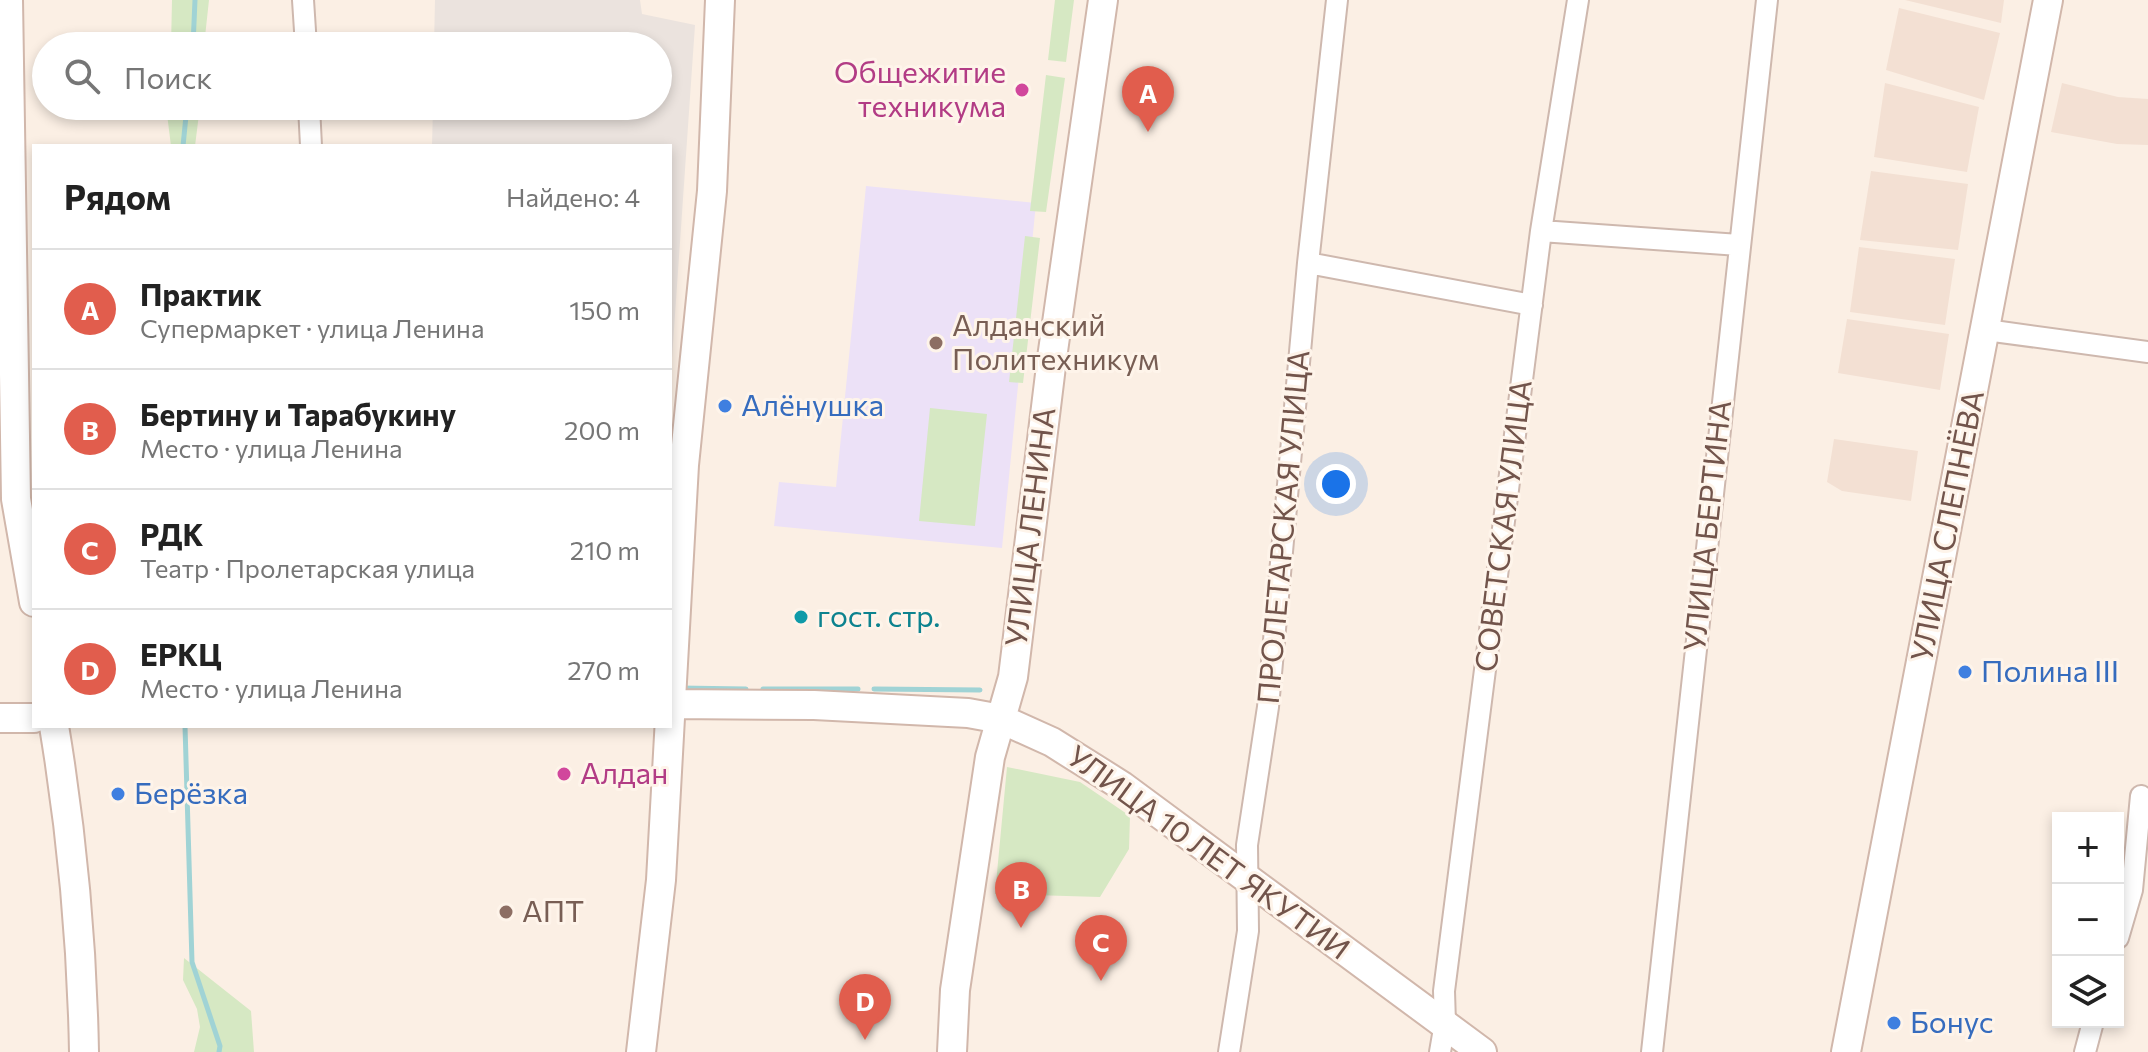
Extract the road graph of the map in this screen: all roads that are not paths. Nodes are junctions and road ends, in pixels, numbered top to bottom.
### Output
1 (8, 0) edge
2 (303, 0) edge
3 (720, 0) edge
4 (1103, 0) edge
5 (1337, 0) edge
6 (1578, 0) edge
7 (1767, 0) edge
8 (2048, 0) edge
9 (305, 32) edge
10 (310, 120) edge
11 (311, 144) edge
12 (1541, 231) junction
13 (1739, 245) junction
14 (1308, 263) junction
15 (1532, 305) junction
16 (1986, 330) junction
17 (2148, 352) edge
18 (32, 591) edge
19 (672, 685) edge
20 (672, 703) edge
21 (0, 718) edge
22 (32, 718) edge
23 (1001, 719) junction
24 (54, 728) edge
25 (670, 728) edge
26 (2141, 796) dead end
27 (1249, 882) junction
28 (2124, 917) edge
29 (1445, 1023) junction
30 (2091, 1028) edge
31 (84, 1052) edge
32 (641, 1052) edge
33 (952, 1052) edge
34 (1229, 1052) edge
35 (1440, 1052) edge
36 (1482, 1052) edge
37 (1652, 1052) edge
38 (1846, 1052) edge
39 (2085, 1052) edge

1 - 18 street
2 - 9 street
3 - 19 street
4 - 23 street, УЛИЦА ЛЕНИНА
5 - 14 street, ПРОЛЕТАРСКАЯ УЛИЦА
6 - 12 street, СОВЕТСКАЯ УЛИЦА
7 - 13 street, УЛИЦА БЕРТИНА
8 - 16 street, УЛИЦА СЛЕПНЁВА
10 - 11 street
12 - 13 street
12 - 15 street, СОВЕТСКАЯ УЛИЦА
13 - 37 street, УЛИЦА БЕРТИНА
14 - 15 street
14 - 27 street, ПРОЛЕТАРСКАЯ УЛИЦА
15 - 29 street, СОВЕТСКАЯ УЛИЦА
16 - 17 street
16 - 38 street, УЛИЦА СЛЕПНЁВА
20 - 23 street, УЛИЦА 10 ЛЕТ ЯКУТИИ
21 - 22 street
23 - 27 street, УЛИЦА 10 ЛЕТ ЯКУТИИ
23 - 33 street, УЛИЦА ЛЕНИНА
24 - 31 street
25 - 32 street
26 - 28 street
27 - 29 street, УЛИЦА 10 ЛЕТ ЯКУТИИ
27 - 34 street, ПРОЛЕТАРСКАЯ УЛИЦА
29 - 35 street, СОВЕТСКАЯ УЛИЦА
29 - 36 street, УЛИЦА 10 ЛЕТ ЯКУТИИ
30 - 39 street

